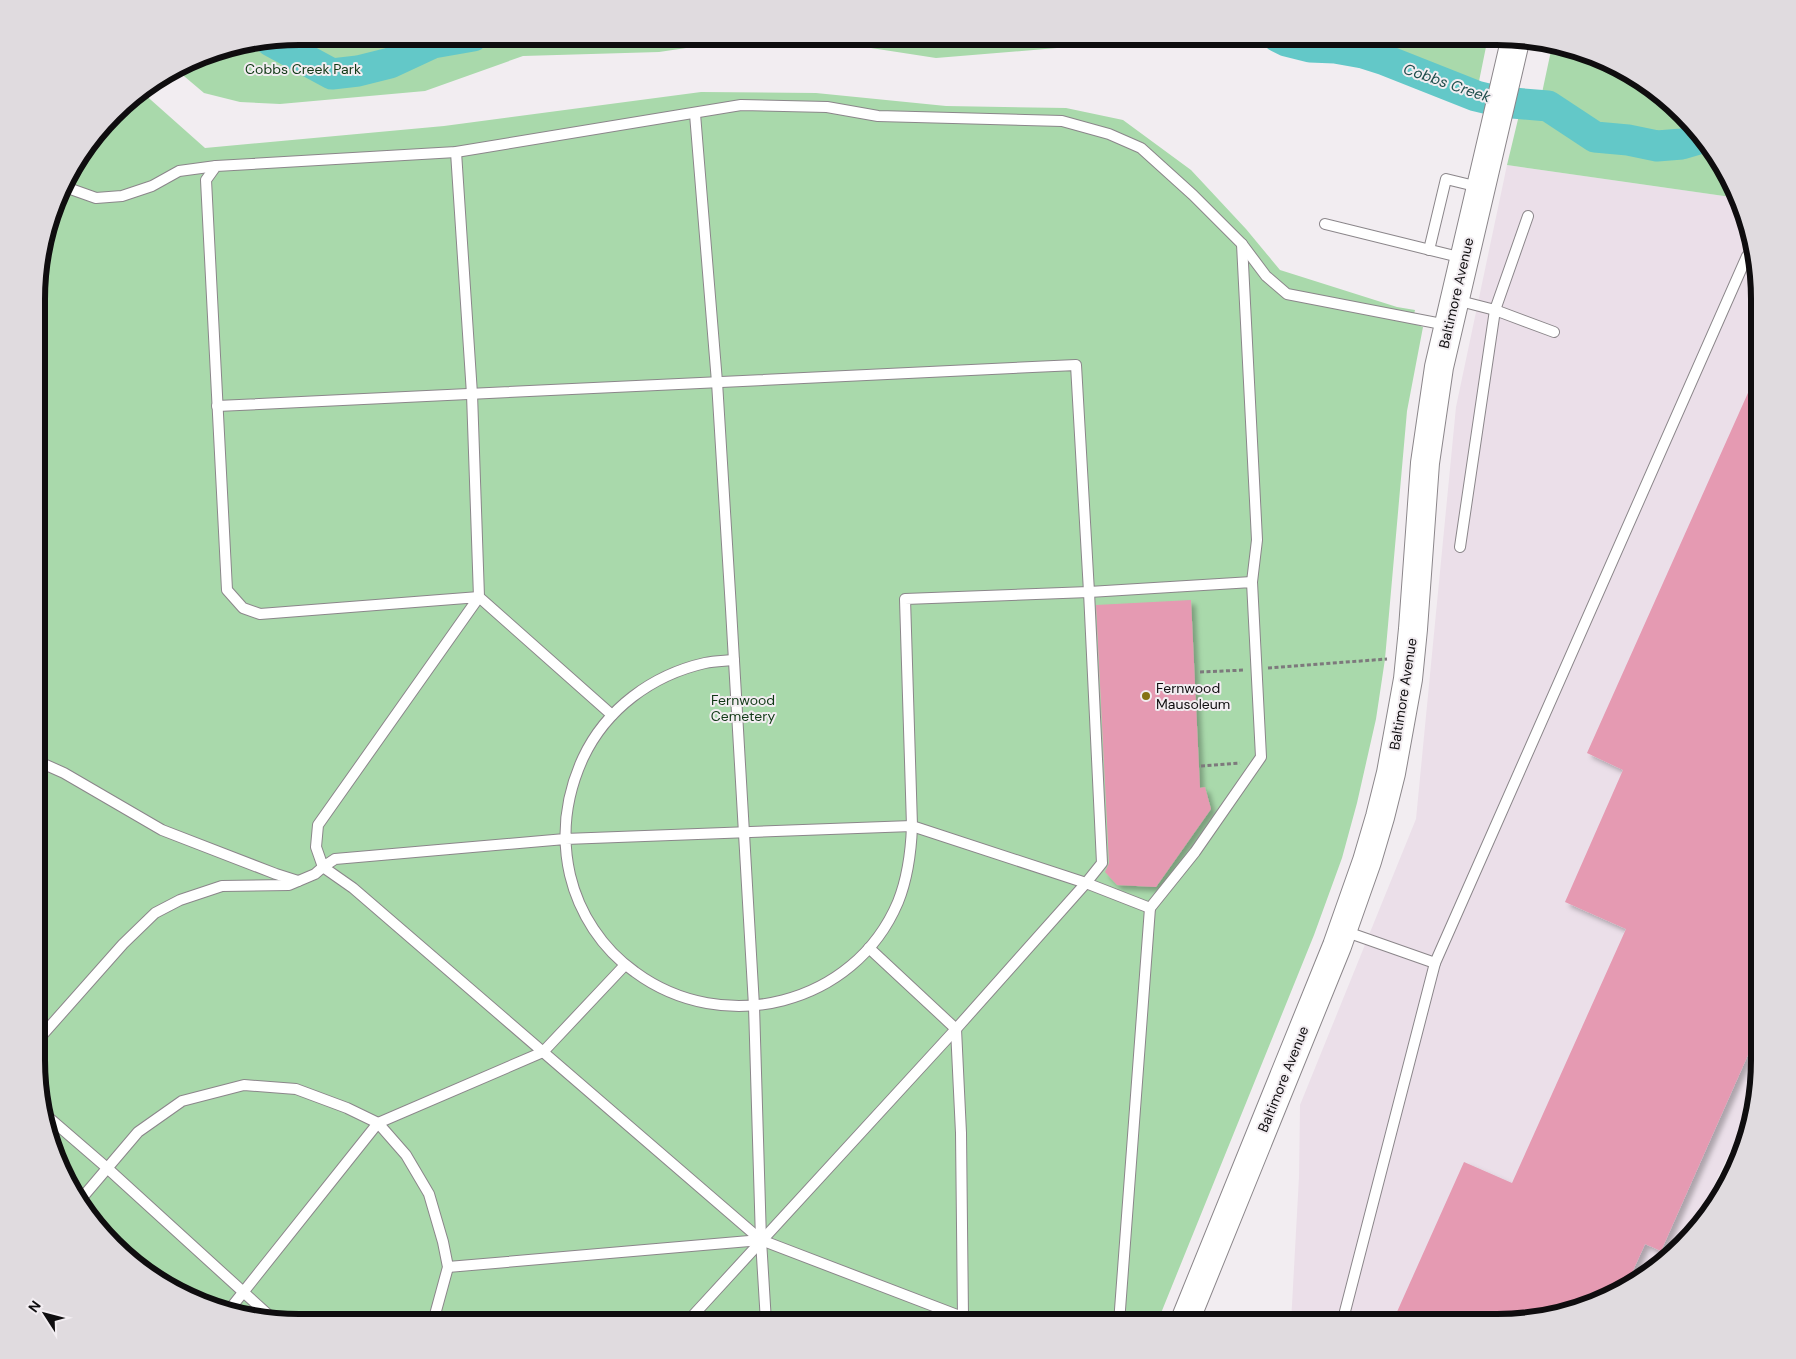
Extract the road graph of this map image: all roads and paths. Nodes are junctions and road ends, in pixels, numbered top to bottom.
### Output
1 (1525, 47) edge
2 (695, 114) junction
3 (456, 152) junction
4 (216, 166) junction
5 (1481, 187) junction
6 (70, 189) edge
7 (1528, 216) dead end
8 (1325, 224) dead end
9 (1242, 244) junction
10 (1429, 250) junction
11 (1747, 256) edge
12 (1464, 259) junction
13 (1455, 300) junction
14 (1495, 310) junction
15 (1448, 326) junction
16 (1554, 332) dead end
17 (717, 382) junction
18 (472, 394) junction
19 (217, 406) junction
20 (1460, 547) dead end
21 (1252, 582) junction
22 (1089, 592) junction
23 (479, 597) junction
24 (1387, 659) dead end
25 (734, 660) junction
26 (1258, 669) junction
27 (1200, 672) dead end
28 (612, 715) junction
29 (1257, 762) junction
30 (45, 764) edge
31 (1201, 766) dead end
32 (912, 826) junction
33 (744, 832) junction
34 (565, 839) junction
35 (323, 867) junction
36 (298, 881) junction
37 (1086, 883) junction
38 (1150, 908) junction
39 (1343, 931) junction
40 (869, 948) junction
41 (1435, 963) junction
42 (625, 965) junction
43 (754, 1006) junction
44 (956, 1029) junction
45 (45, 1032) edge
46 (543, 1052) junction
47 (53, 1121) edge
48 (378, 1123) junction
49 (106, 1167) junction
50 (84, 1195) edge
51 (761, 1240) junction
52 (448, 1267) junction
53 (244, 1292) junction
54 (233, 1305) edge
55 (265, 1312) edge
56 (435, 1314) edge
57 (694, 1314) edge
58 (766, 1314) edge
59 (945, 1314) edge
60 (960, 1314) edge
61 (1120, 1314) edge
62 (1188, 1314) edge
63 (1344, 1314) edge

1 - 5 main road, Baltimore Avenue
2 - 3 lane
2 - 9 lane
2 - 17 lane
3 - 4 lane
3 - 18 lane
4 - 6 lane
4 - 19 lane
5 - 10 lane
5 - 12 main road, Baltimore Avenue
7 - 14 lane
8 - 10 lane
9 - 15 lane
9 - 21 lane
10 - 12 lane
11 - 41 lane
12 - 13 main road, Baltimore Avenue
13 - 14 lane
13 - 15 main road, Baltimore Avenue
14 - 16 lane
14 - 20 lane
15 - 39 main road, Baltimore Avenue
17 - 18 lane
17 - 22 lane
17 - 25 lane
18 - 19 lane
18 - 23 lane
19 - 23 lane
21 - 22 lane
21 - 26 lane
22 - 32 lane
22 - 37 lane
23 - 28 lane
23 - 35 lane
24 - 26 path
25 - 28 lane
25 - 33 lane
26 - 27 path
26 - 29 lane
28 - 34 lane
29 - 31 path
29 - 38 lane
30 - 36 lane
32 - 33 lane
32 - 37 lane
32 - 40 lane
33 - 34 lane
33 - 43 lane
34 - 35 lane
34 - 42 lane
35 - 36 lane
35 - 46 lane
36 - 45 lane
37 - 38 lane
37 - 44 lane
38 - 61 lane
39 - 41 lane
39 - 62 main road, Baltimore Avenue
40 - 43 lane
40 - 44 lane
41 - 63 lane
42 - 43 lane
42 - 46 lane
43 - 51 lane
44 - 51 lane
44 - 60 lane
46 - 48 lane
46 - 51 lane
47 - 49 lane
48 - 49 lane
48 - 52 lane
48 - 53 lane
49 - 50 lane
49 - 53 lane
51 - 52 lane
51 - 57 lane
51 - 58 lane
51 - 59 lane
52 - 56 lane
53 - 54 lane
53 - 55 lane

